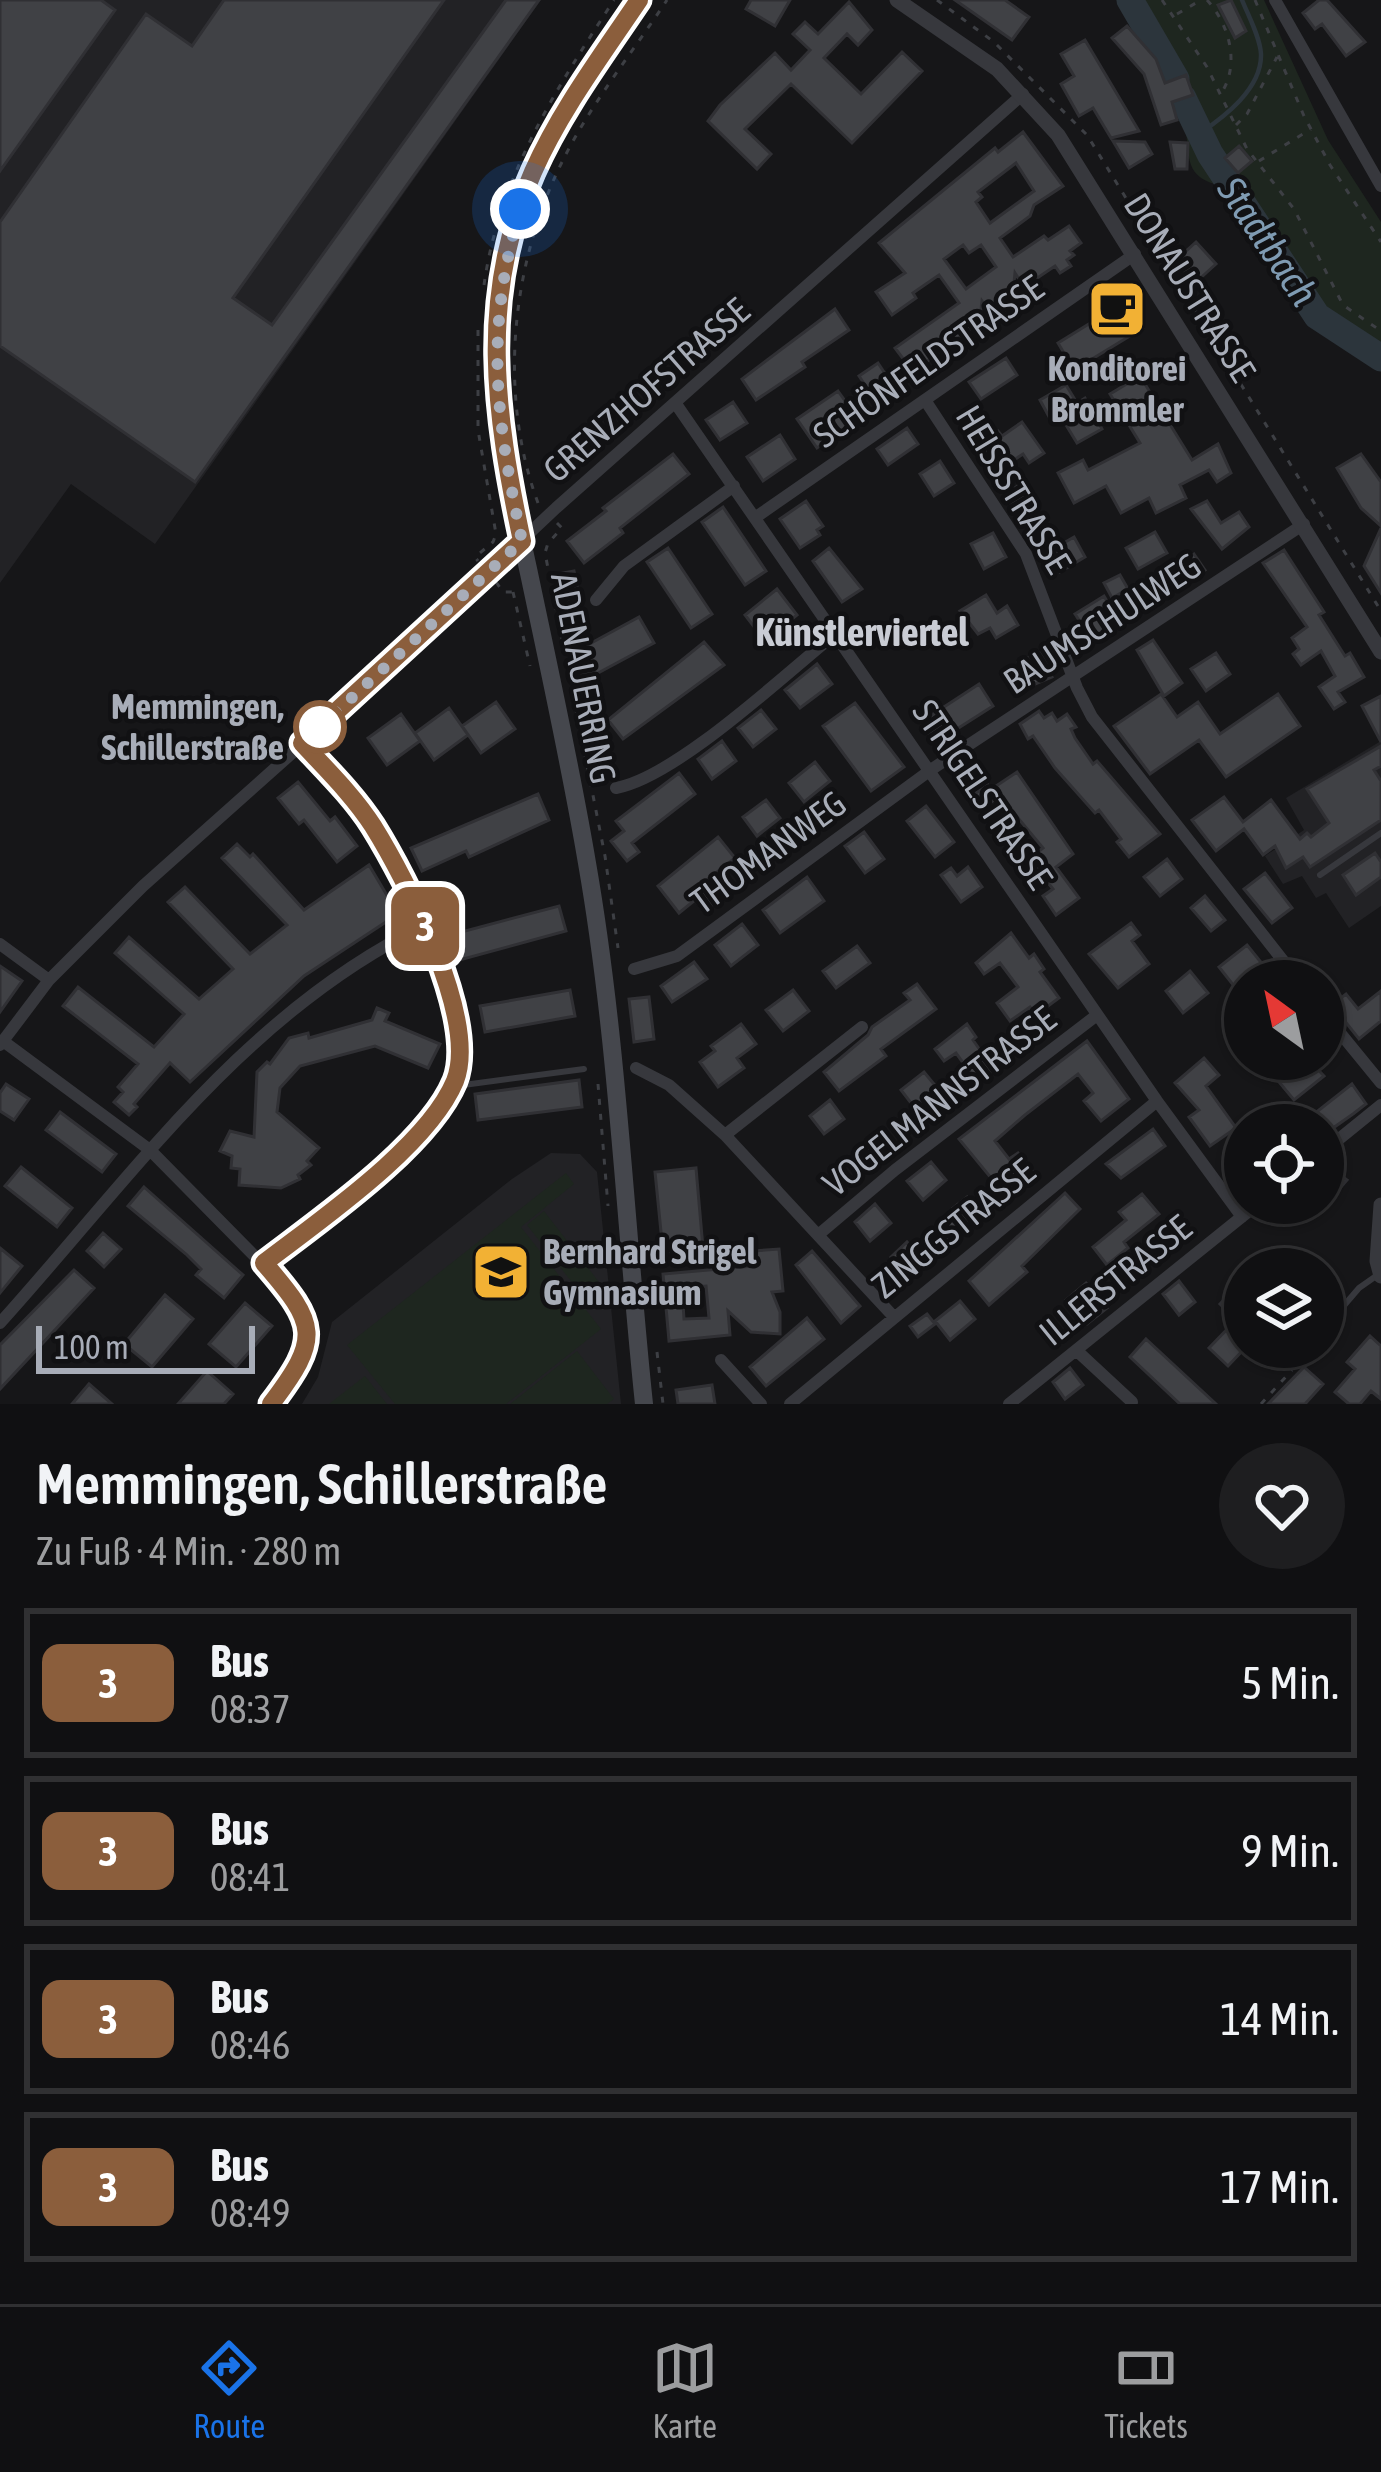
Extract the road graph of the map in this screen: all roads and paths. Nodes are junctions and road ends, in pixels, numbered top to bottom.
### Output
1 (639, 0) edge
2 (667, 0) edge
3 (897, 0) edge
4 (937, 0) edge
5 (1162, 0) edge
6 (1204, 0) edge
7 (1255, 0) edge
8 (1274, 0) edge
9 (1174, 16) junction
10 (1278, 55) junction
11 (1023, 94) junction
12 (1221, 94) junction
13 (1235, 126) junction
14 (1311, 129) junction
15 (1258, 162) junction
16 (1381, 186) edge
17 (1381, 242) edge
18 (1135, 254) junction
19 (1381, 331) edge
20 (925, 400) junction
21 (676, 404) junction
22 (734, 486) junction
23 (536, 501) dead end
24 (755, 517) junction
25 (1304, 524) junction
26 (522, 541) junction
27 (514, 592) dead end
28 (596, 600) dead end
29 (1381, 611) edge
30 (835, 634) junction
31 (1381, 652) edge
32 (532, 674) dead end
33 (1073, 679) junction
34 (302, 743) junction
35 (932, 769) junction
36 (616, 788) dead end
37 (1381, 833) edge
38 (1319, 874) dead end
39 (424, 925) junction
40 (0, 944) edge
41 (1281, 960) edge
42 (634, 969) dead end
43 (49, 980) junction
44 (1097, 1015) junction
45 (862, 1027) dead end
46 (1344, 1038) edge
47 (1, 1043) edge
48 (596, 1068) dead end
49 (636, 1068) dead end
50 (584, 1070) dead end
51 (1381, 1083) edge
52 (452, 1086) junction
53 (1157, 1101) junction
54 (1381, 1105) edge
55 (725, 1135) junction
56 (1344, 1135) edge
57 (150, 1150) junction
58 (1224, 1192) edge
59 (1381, 1205) edge
60 (608, 1206) dead end
61 (1233, 1224) edge
62 (818, 1235) junction
63 (264, 1263) junction
64 (1380, 1275) edge
65 (1344, 1306) edge
66 (893, 1316) junction
67 (0, 1323) edge
68 (1076, 1350) junction
69 (721, 1360) dead end
70 (1294, 1368) edge
71 (1132, 1402) edge
72 (271, 1404) edge
73 (644, 1404) edge
74 (761, 1404) edge
75 (790, 1404) edge
76 (1009, 1404) edge
77 (1261, 1404) edge

1 - 26 main road, ADENAUERRING
2 - 23 path
3 - 11 street, DONAUSTRASSE
4 - 29 path
5 - 9 path
6 - 9 path
6 - 12 path
7 - 10 path
8 - 16 street
9 - 12 path
10 - 13 path
10 - 14 path
11 - 18 street, DONAUSTRASSE
11 - 21 street, GRENZHOFSTRASSE
12 - 13 path
13 - 15 path
14 - 15 path
14 - 17 path
15 - 19 path
18 - 20 street, SCHÖNFELDSTRASSE
18 - 25 street, DONAUSTRASSE
20 - 24 street, SCHÖNFELDSTRASSE
20 - 33 street, HEISSSTRASSE
21 - 22 street, STRIGELSTRASSE
21 - 26 street, GRENZHOFSTRASSE
22 - 24 street, STRIGELSTRASSE
22 - 28 street
24 - 30 street, STRIGELSTRASSE
25 - 31 street, DONAUSTRASSE
25 - 33 street, BAUMSCHULWEG
26 - 34 street, GRENZHOFSTRASSE
26 - 73 main road, ADENAUERRING
27 - 32 path
30 - 35 street, STRIGELSTRASSE
30 - 36 street
33 - 35 street, BAUMSCHULWEG
33 - 41 street, HEISSSTRASSE
34 - 39 street
34 - 43 street, GRENZHOFSTRASSE
35 - 42 street, THOMANWEG
35 - 44 street, STRIGELSTRASSE
37 - 38 lane
39 - 52 street
39 - 57 street
40 - 43 street
43 - 47 street, GRENZHOFSTRASSE
44 - 53 street, STRIGELSTRASSE
44 - 62 street, VOGELMANNSTRASSE
45 - 55 street
46 - 51 street
47 - 57 street
48 - 60 path
49 - 55 street
50 - 52 lane
52 - 63 path
53 - 58 street, STRIGELSTRASSE
53 - 66 street, ZINGGSTRASSE
54 - 56 street
55 - 62 street
57 - 63 street
57 - 67 street
59 - 64 street
61 - 68 street, ILLERSTRASSE
62 - 66 street
63 - 72 street
64 - 65 lane
66 - 75 street, ZINGGSTRASSE
68 - 71 street
68 - 76 street, ILLERSTRASSE
69 - 74 street
70 - 77 path

